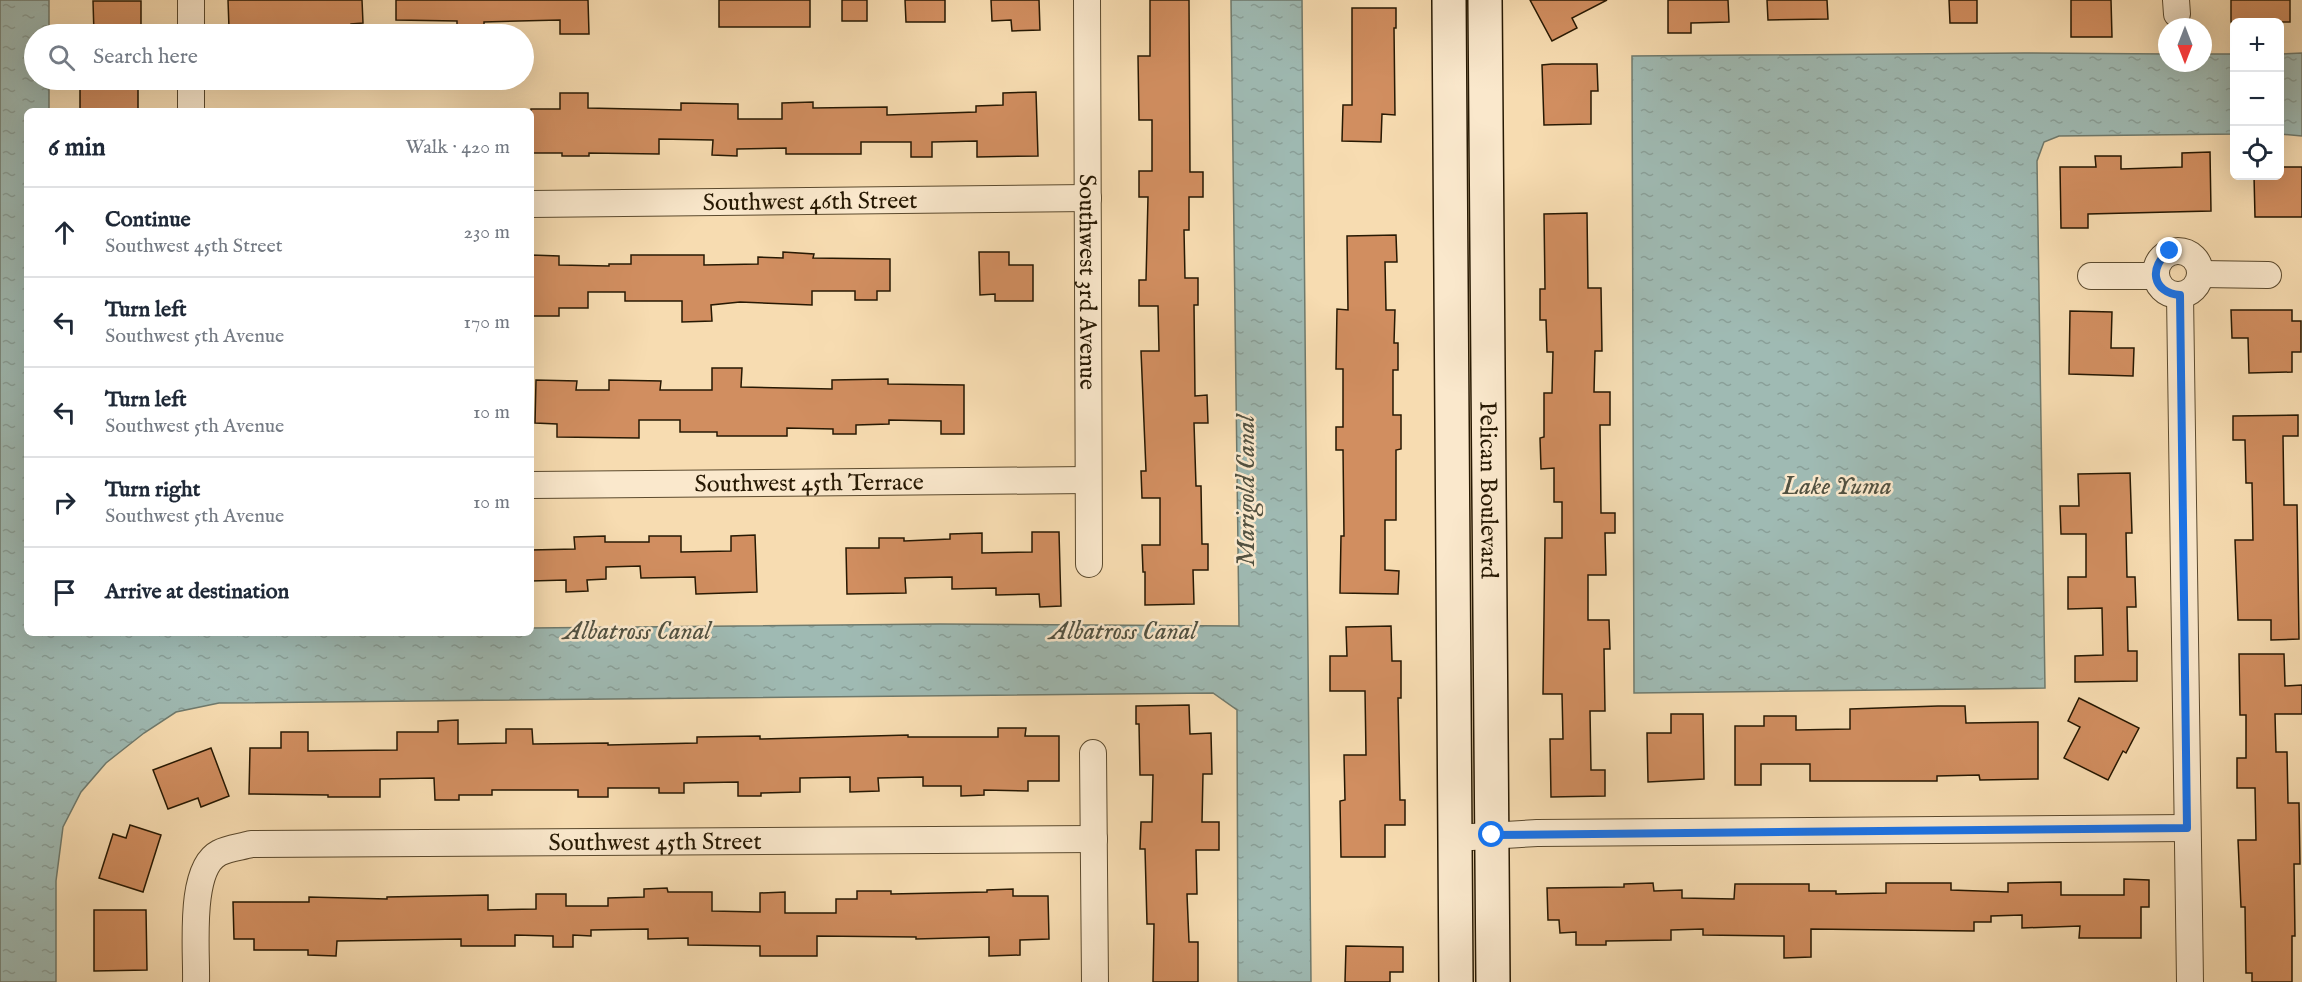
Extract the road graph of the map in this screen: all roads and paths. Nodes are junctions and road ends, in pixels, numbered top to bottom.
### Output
1 (191, 0) edge
2 (1087, 0) edge
3 (1449, 0) edge
4 (1485, 0) edge
5 (191, 24) edge
6 (191, 90) edge
7 (191, 108) edge
8 (1088, 198) junction
9 (534, 204) edge
10 (2201, 274) junction
11 (2268, 275) dead end
12 (2091, 276) dead end
13 (2156, 276) junction
14 (2180, 295) junction
15 (1087, 480) junction
16 (534, 485) edge
17 (1089, 564) dead end
18 (1093, 753) dead end
19 (2187, 828) junction
20 (1492, 835) junction
21 (1455, 838) junction
22 (1094, 839) junction
23 (196, 982) edge
24 (1095, 982) edge
25 (1456, 982) edge
26 (1494, 982) edge
27 (2190, 982) edge

1 - 5 street
2 - 8 street, Southwest 3rd Avenue
3 - 21 street, Pelican Boulevard
4 - 20 street, Pelican Boulevard
6 - 7 street
8 - 9 street, Southwest 46th Street
8 - 15 street, Southwest 3rd Avenue
10 - 11 street
10 - 13 street
10 - 14 street
12 - 13 street
13 - 14 street
14 - 19 street
15 - 16 street, Southwest 45th Terrace
15 - 17 street, Southwest 3rd Avenue
18 - 22 street
19 - 20 street
19 - 27 street
20 - 21 street
20 - 26 street, Pelican Boulevard
21 - 25 street, Pelican Boulevard
22 - 23 street, Southwest 45th Street
22 - 24 street

